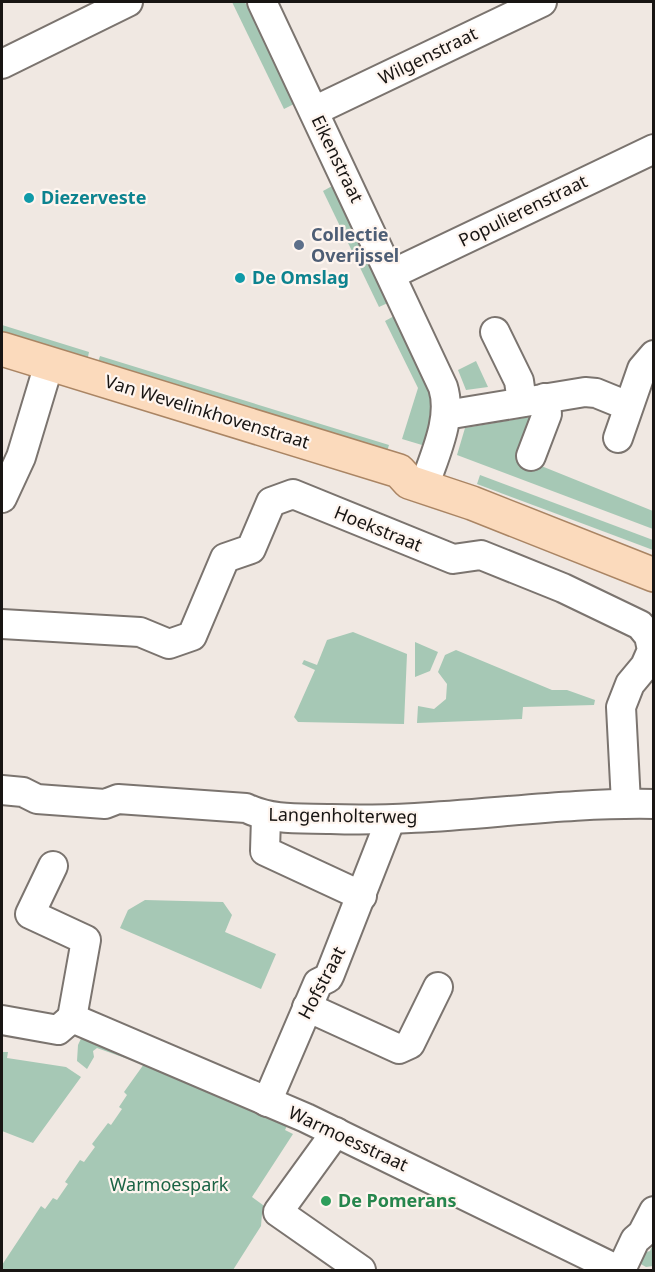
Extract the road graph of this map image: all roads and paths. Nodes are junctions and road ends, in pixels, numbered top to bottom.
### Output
1 (128, 2) edge
2 (261, 2) edge
3 (542, 2) edge
4 (5, 61) edge
5 (314, 111) junction
6 (654, 149) edge
7 (392, 274) junction
8 (495, 332) dead end
9 (2, 349) edge
10 (654, 355) edge
11 (2, 369) edge
12 (47, 373) junction
13 (534, 400) junction
14 (628, 406) junction
15 (446, 415) junction
16 (618, 438) dead end
17 (531, 456) dead end
18 (416, 484) junction
19 (2, 498) edge
20 (654, 575) edge
21 (2, 624) edge
22 (2, 790) edge
23 (640, 804) edge
24 (266, 817) junction
25 (390, 821) junction
26 (53, 866) dead end
27 (362, 896) junction
28 (438, 987) dead end
29 (307, 1007) junction
30 (72, 1018) junction
31 (2, 1020) edge
32 (267, 1102) junction
33 (336, 1132) junction
34 (654, 1211) edge
35 (361, 1270) edge
36 (620, 1270) edge

1 - 4 street
2 - 5 street, Eikenstraat
3 - 5 street, Wilgenstraat
5 - 7 street, Eikenstraat
6 - 7 street, Populierenstraat
7 - 15 street, Eikenstraat
8 - 13 street
9 - 12 main road, Van Wevelinkhovenstraat
10 - 14 street
11 - 12 main road, Van Wevelinkhovenstraat
12 - 18 main road, Van Wevelinkhovenstraat
12 - 19 street
13 - 14 street
13 - 15 street
13 - 17 street
14 - 16 street
15 - 18 street, Eikenstraat
18 - 20 main road, Van Wevelinkhovenstraat
21 - 23 street, Hoekstraat
22 - 24 street, Langenholterweg
23 - 25 street, Langenholterweg
24 - 25 street, Langenholterweg
24 - 27 street
25 - 27 street, Hofstraat
26 - 30 street
27 - 29 street, Hofstraat
28 - 29 street
29 - 32 street, Hofstraat
30 - 31 street
30 - 32 street, Warmoesstraat
32 - 33 street, Warmoesstraat
33 - 35 street
33 - 36 street, Warmoesstraat
34 - 36 street

